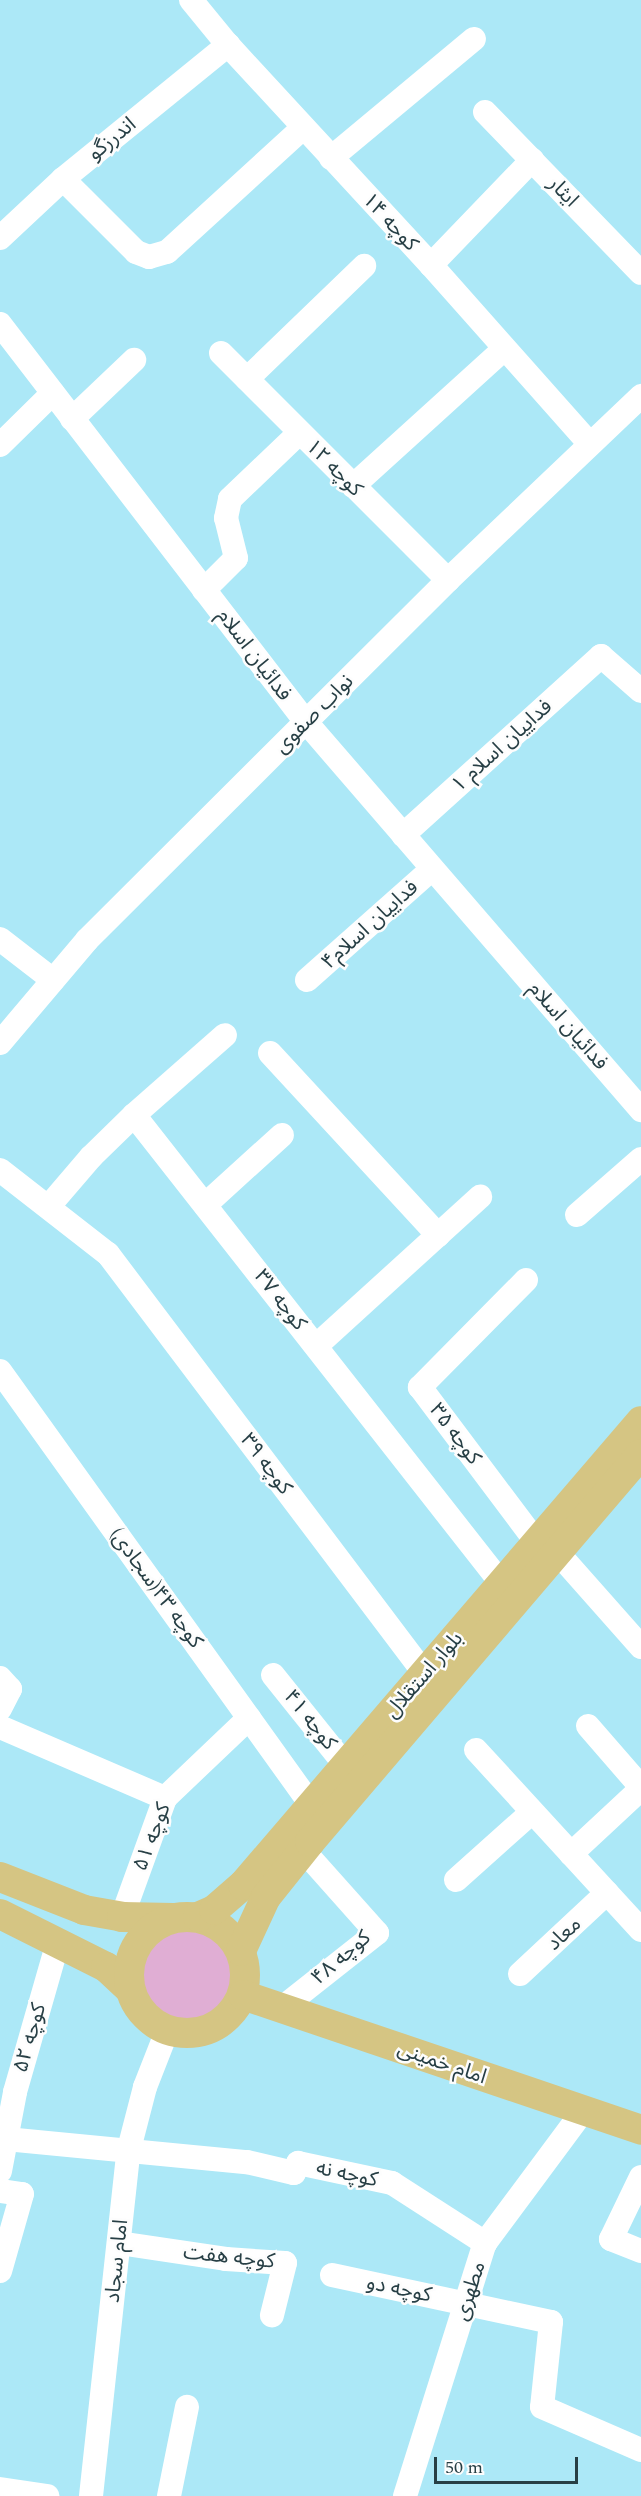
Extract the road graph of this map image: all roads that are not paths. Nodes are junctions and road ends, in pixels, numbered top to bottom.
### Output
1 (191, 0) edge
2 (474, 39) dead end
3 (228, 45) junction
4 (485, 112) dead end
5 (303, 128) junction
6 (331, 158) junction
7 (532, 160) junction
8 (63, 179) junction
9 (0, 238) edge
10 (431, 265) junction
11 (364, 266) dead end
12 (641, 273) edge
13 (0, 324) edge
14 (504, 350) junction
15 (221, 353) dead end
16 (134, 360) dead end
17 (247, 379) junction
18 (52, 393) junction
19 (641, 396) edge
20 (72, 418) junction
21 (299, 433) junction
22 (590, 444) junction
23 (0, 445) edge
24 (352, 486) junction
25 (448, 580) junction
26 (204, 590) junction
27 (641, 691) edge
28 (306, 722) junction
29 (403, 835) junction
30 (432, 868) junction
31 (0, 939) edge
32 (53, 980) junction
33 (307, 981) dead end
34 (225, 1035) dead end
35 (0, 1043) edge
36 (270, 1053) dead end
37 (637, 1098) edge
38 (134, 1114) junction
39 (282, 1135) dead end
40 (641, 1159) edge
41 (0, 1170) edge
42 (480, 1197) dead end
43 (205, 1205) junction
44 (49, 1206) junction
45 (577, 1215) dead end
46 (438, 1235) junction
47 (526, 1280) dead end
48 (316, 1346) junction
49 (0, 1371) edge
50 (641, 1420) edge
51 (641, 1454) edge
52 (547, 1548) junction
53 (502, 1584) junction
54 (641, 1647) edge
55 (425, 1674) junction
56 (273, 1675) dead end
57 (0, 1678) edge
58 (0, 1709) edge
59 (249, 1718) junction
60 (588, 1726) dead end
61 (0, 1727) edge
62 (476, 1750) dead end
63 (346, 1766) junction
64 (641, 1788) edge
65 (165, 1798) junction
66 (312, 1806) junction
67 (532, 1812) junction
68 (303, 1850) junction
69 (571, 1854) junction
70 (0, 1877) edge
71 (456, 1880) dead end
72 (607, 1893) junction
73 (0, 1914) edge
74 (122, 1917) junction
75 (185, 1918) junction
76 (641, 1930) edge
77 (58, 1942) junction
78 (241, 1951) junction
79 (520, 1974) dead end
80 (130, 1989) junction
81 (243, 1995) junction
82 (282, 2008) junction
83 (167, 2031) junction
84 (10, 2071) edge
85 (583, 2111) junction
86 (641, 2130) edge
87 (6, 2139) junction
88 (129, 2149) junction
89 (0, 2171) edge
90 (641, 2177) edge
91 (11, 2192) edge
92 (119, 2243) junction
93 (485, 2243) junction
94 (641, 2251) edge
95 (0, 2271) edge
96 (332, 2275) dead end
97 (466, 2303) junction
98 (272, 2315) dead end
99 (187, 2407) dead end
100 (641, 2450) edge
101 (0, 2489) edge
102 (47, 2496) edge
103 (91, 2496) edge
104 (169, 2496) edge
105 (405, 2496) edge

1 - 3 street, کوچه ۱۴
2 - 6 street
3 - 5 street, کوچه ۱۴
3 - 8 street, اندرزگو
4 - 7 street, ایثار
5 - 6 street, کوچه ۱۴
5 - 8 street
6 - 10 street, کوچه ۱۴
7 - 10 street
7 - 12 street, ایثار
8 - 9 street, اندرزگو
10 - 14 street, کوچه ۱۴
11 - 17 street
13 - 18 street, فدائیان اسلام
14 - 22 street, کوچه ۱۴
14 - 24 street
15 - 17 street, کوچه ۱۲
16 - 20 street
17 - 21 street, کوچه ۱۲
18 - 20 street, فدائیان اسلام
18 - 23 street
19 - 22 street, نواب صفوی
20 - 26 street, فدائیان اسلام
21 - 24 street, کوچه ۱۲
21 - 26 street
22 - 25 street, نواب صفوی
24 - 25 street, کوچه ۱۲
25 - 28 street, نواب صفوی
26 - 28 street, فدائیان اسلام
27 - 29 street, فداییان اسلام ۱
28 - 29 street, فدائیان اسلام
28 - 32 street, نواب صفوی
29 - 30 street, فدائیان اسلام
30 - 33 street, فداییان اسلام۴
30 - 37 street, فدائیان اسلام
31 - 32 street
32 - 35 street, نواب صفوی
34 - 38 street
36 - 46 street
38 - 43 street, کوچه ۳۷
38 - 44 street
39 - 43 street
40 - 45 street
41 - 44 street
42 - 46 street
43 - 48 street, کوچه ۳۷
44 - 55 street, کوچه ۳۹
46 - 48 street
47 - 52 street, کوچه ۳۵
48 - 53 street, کوچه ۳۷
49 - 59 street, کوچه ۴۳(سجادی)
50 - 52 main road, بلوار استقلال
51 - 52 main road, بلوار استقلال
52 - 53 main road, بلوار استقلال
52 - 54 street
52 - 68 main road, بلوار استقلال
53 - 55 main road, بلوار استقلال
55 - 63 main road, بلوار استقلال
56 - 63 street, کوچه ۴۱
57 - 58 street
59 - 65 street, کوچه ۵۱
59 - 66 street, کوچه ۴۳(سجادی)
60 - 64 street
61 - 65 street
62 - 67 street
63 - 66 main road, بلوار استقلال
64 - 69 street
65 - 74 street, کوچه ۵۱
66 - 75 main road, بلوار استقلال
67 - 69 street
67 - 71 street
68 - 78 main road, بلوار استقلال
68 - 82 street, کوچه ۴۸
69 - 72 street
70 - 74 main road
72 - 76 street
72 - 79 street, معاد
73 - 77 main road
74 - 75 main road
75 - 78 main road
75 - 80 main road
77 - 80 main road
77 - 84 street, کوچه ۵۲
78 - 81 main road
80 - 83 main road
81 - 82 main road, امام خمینی
81 - 83 main road
82 - 85 main road, امام خمینی
83 - 88 street, امام سجاد
84 - 87 street, کوچه ۵۲
85 - 86 main road, امام خمینی
85 - 93 street, مطهری
87 - 88 street
87 - 89 street, کوچه ۵۲
88 - 92 street, امام سجاد
88 - 93 street, کوچه نه
90 - 94 street
91 - 95 street
92 - 98 street, کوچه هفت
92 - 103 street, امام سجاد
93 - 97 street, مطهری
96 - 97 street, کوچه دو
97 - 100 street, کوچه دو
97 - 105 street, مطهری
99 - 104 street
101 - 102 street

